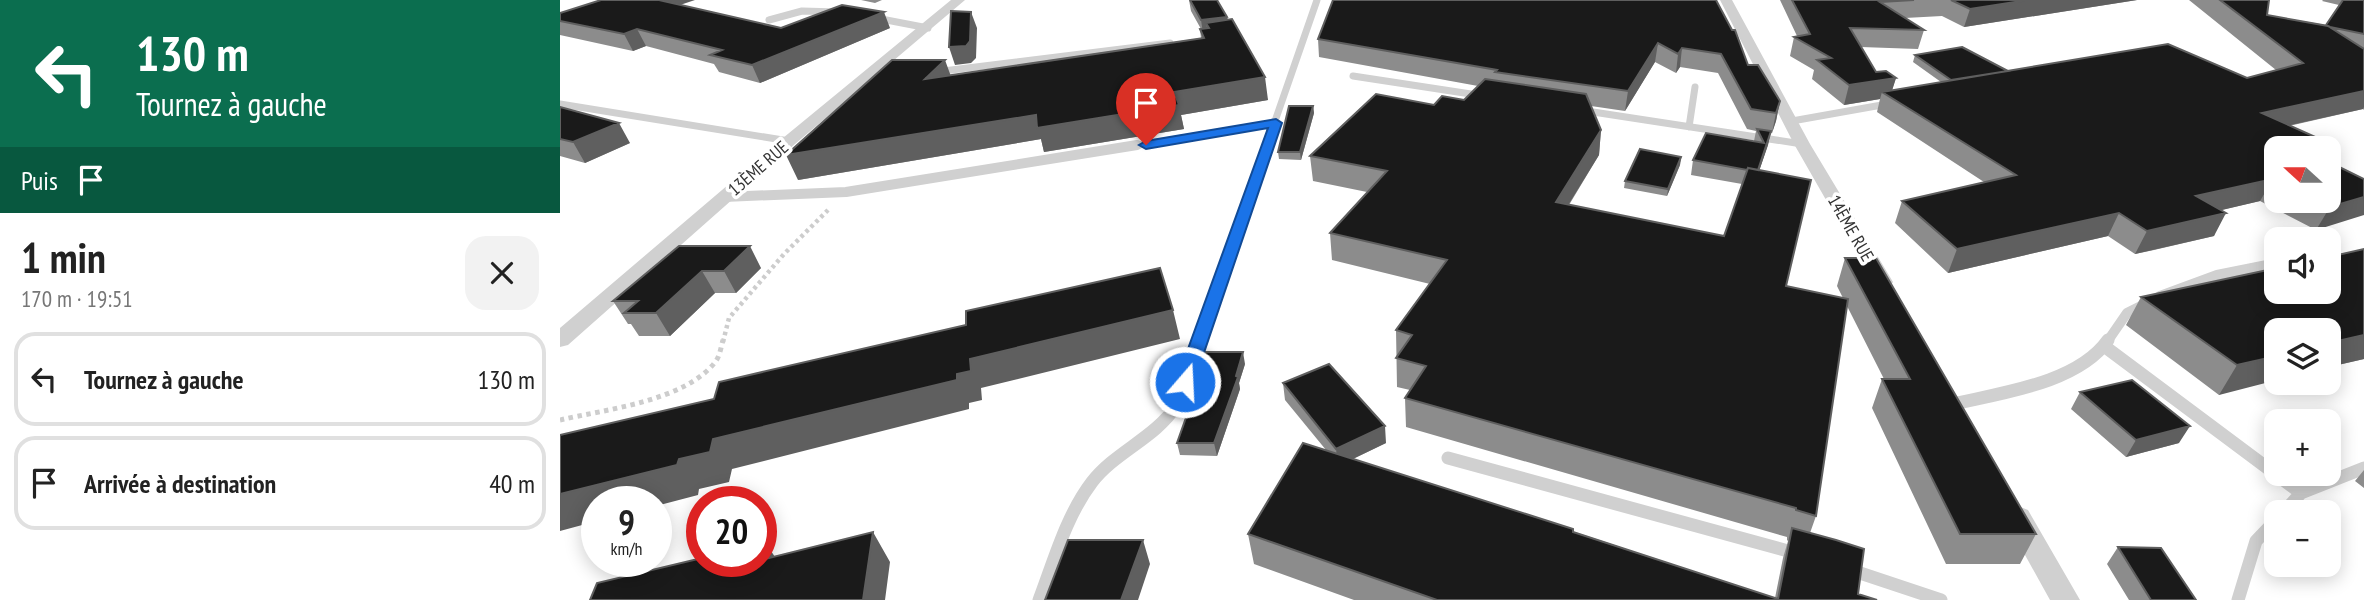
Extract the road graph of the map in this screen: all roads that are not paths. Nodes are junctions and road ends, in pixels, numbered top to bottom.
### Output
1 (959, 0) edge
2 (1317, 0) edge
3 (1723, 0) edge
4 (850, 14) edge
5 (868, 16) edge
6 (769, 20) dead end
7 (928, 27) junction
8 (1174, 43) edge
9 (921, 73) edge
10 (1353, 76) dead end
11 (1695, 87) dead end
12 (1487, 97) edge
13 (1902, 102) edge
14 (560, 104) edge
15 (1568, 109) edge
16 (1792, 121) junction
17 (1276, 123) junction
18 (1689, 127) junction
19 (789, 141) junction
20 (1802, 144) junction
21 (724, 197) junction
22 (2264, 264) edge
23 (1891, 297) edge
24 (564, 334) edge
25 (2104, 346) junction
26 (1950, 398) joint
27 (1966, 427) edge
28 (1448, 458) dead end
29 (2364, 468) edge
30 (2301, 493) junction
31 (2006, 496) edge
32 (2295, 500) edge
33 (2264, 533) edge
34 (1039, 600) edge
35 (1941, 600) edge
36 (2065, 600) edge
37 (2238, 600) edge

1 - 7 street, 13ÈME RUE
2 - 17 lane
3 - 16 street, 14ÈME RUE
4 - 6 lane
5 - 7 lane
7 - 19 street, 13ÈME RUE
8 - 9 lane
10 - 12 lane
11 - 18 lane
13 - 16 lane
14 - 19 lane
15 - 18 lane
16 - 20 street, 14ÈME RUE
17 - 21 lane
17 - 34 lane
18 - 20 lane
19 - 21 street, 13ÈME RUE
20 - 23 street, 14ÈME RUE
21 - 24 street, 13ÈME RUE
22 - 25 lane
25 - 26 lane
25 - 30 lane
26 - 27 street
28 - 35 lane
29 - 30 lane
30 - 32 lane
31 - 36 street
33 - 37 lane

